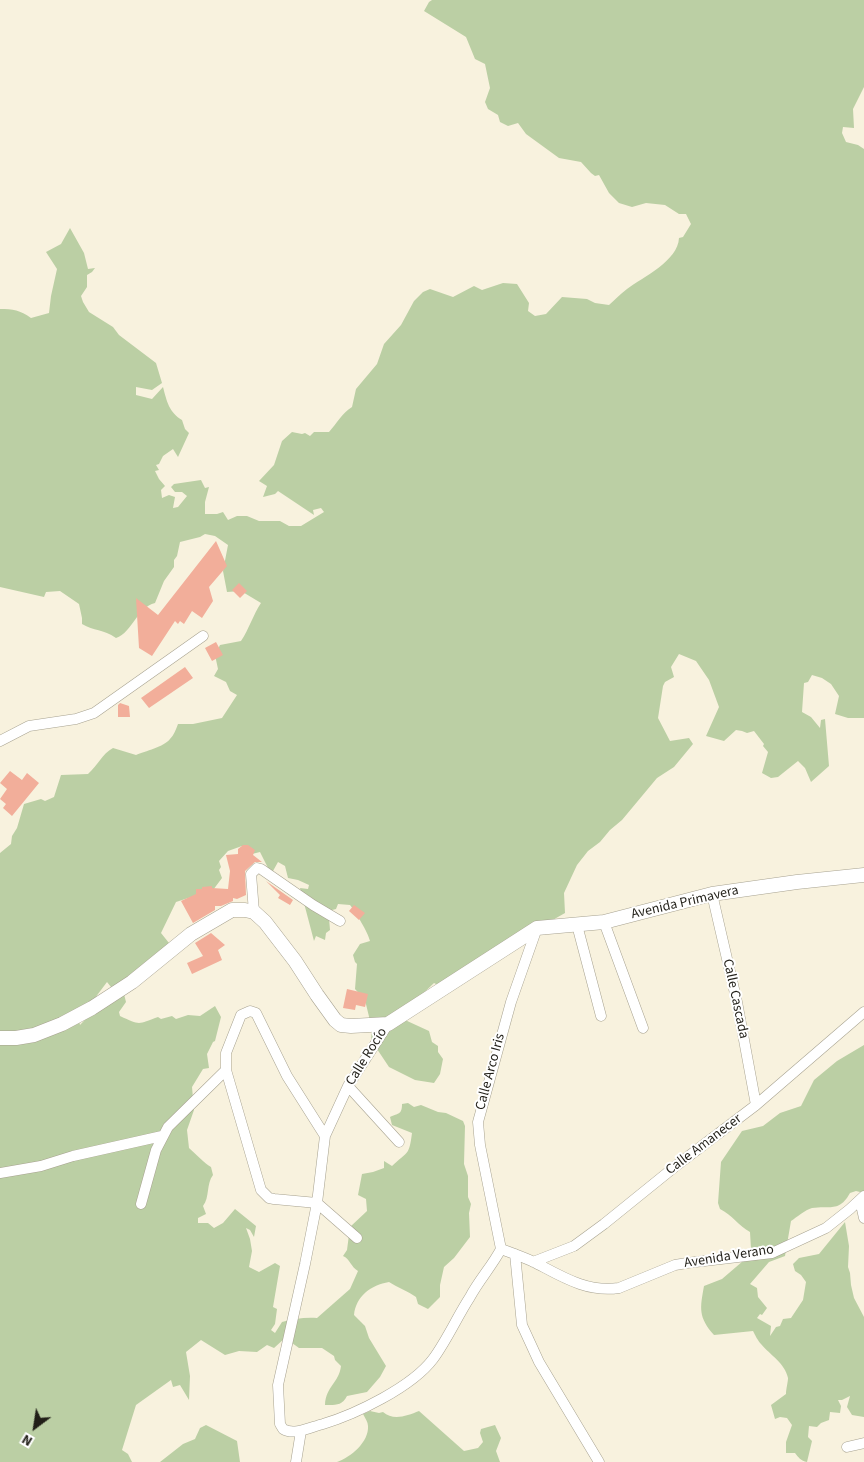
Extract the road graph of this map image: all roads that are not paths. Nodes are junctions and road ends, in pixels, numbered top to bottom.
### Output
1 (203, 636) dead end
2 (0, 741) edge
3 (864, 875) edge
4 (712, 894) junction
5 (254, 912) junction
6 (340, 921) dead end
7 (604, 922) junction
8 (577, 925) junction
9 (536, 928) junction
10 (864, 1012) edge
11 (601, 1016) dead end
12 (388, 1024) junction
13 (643, 1028) dead end
14 (0, 1038) edge
15 (226, 1070) junction
16 (348, 1086) junction
17 (756, 1105) junction
18 (162, 1136) junction
19 (325, 1136) junction
20 (399, 1142) dead end
21 (0, 1173) edge
22 (862, 1198) edge
23 (316, 1203) junction
24 (141, 1204) dead end
25 (864, 1218) edge
26 (357, 1238) dead end
27 (501, 1249) junction
28 (514, 1254) junction
29 (533, 1262) junction
30 (301, 1430) junction
31 (864, 1443) edge
32 (847, 1447) dead end
33 (296, 1462) edge
34 (599, 1462) edge

1 - 2 street
3 - 4 street, Avenida Primavera
4 - 7 street, Avenida Primavera
4 - 17 street, Calle Cascada
5 - 6 street
5 - 12 street
5 - 14 street
7 - 8 street, Avenida Primavera
7 - 13 street
8 - 9 street, Avenida Primavera
8 - 11 street
9 - 12 street, Calle Rocío
9 - 27 street, Calle Arco Iris
10 - 17 street, Calle Amanecer
12 - 16 street, Calle Rocío
15 - 18 street
15 - 19 street
15 - 23 street
16 - 19 street, Calle Rocío
16 - 20 street
17 - 29 street, Calle Amanecer
18 - 21 street
18 - 24 street
19 - 23 street, Calle Rocío
22 - 25 street
22 - 29 street, Avenida Verano
23 - 26 street
23 - 30 street, Calle Rocío
27 - 28 street, Avenida Verano
27 - 30 street
28 - 29 street, Avenida Verano
28 - 34 street
30 - 33 street
31 - 32 street

